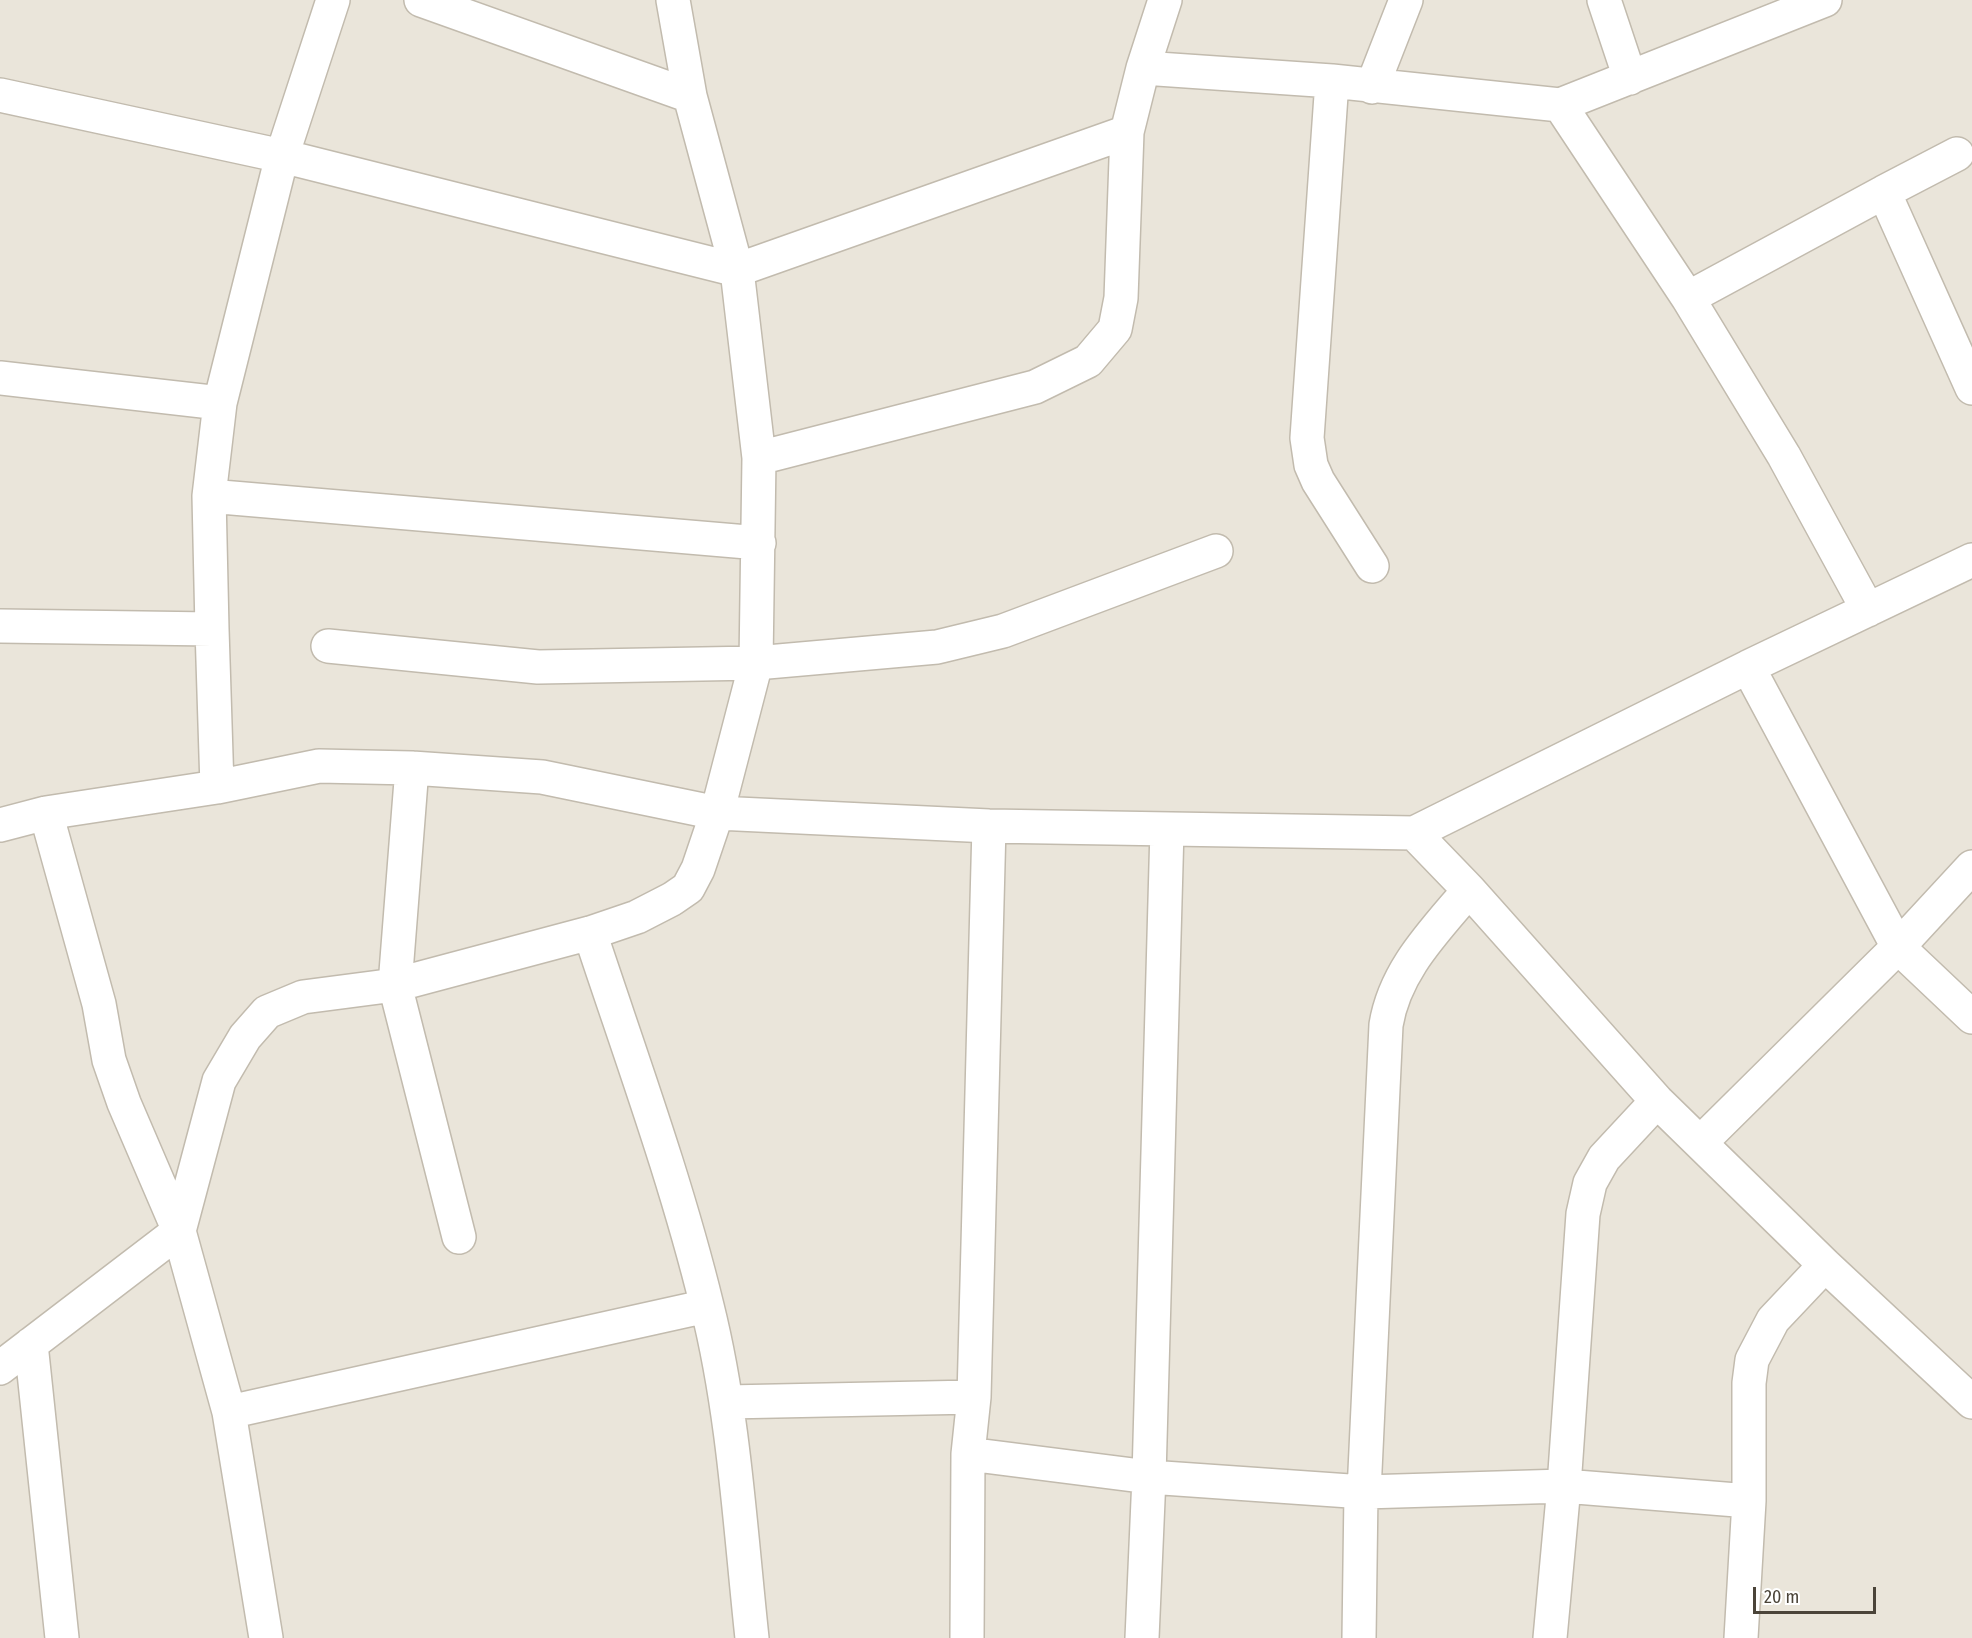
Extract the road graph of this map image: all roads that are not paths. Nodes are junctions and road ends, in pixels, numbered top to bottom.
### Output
1 (333, 0) edge
2 (421, 0) edge
3 (676, 0) edge
4 (1165, 0) edge
5 (1406, 0) edge
6 (1604, 0) edge
7 (1826, 0) edge
8 (1143, 68) junction
9 (1630, 78) junction
10 (1332, 81) junction
11 (1372, 87) junction
12 (0, 95) edge
13 (690, 96) junction
14 (1560, 105) junction
15 (1127, 132) junction
16 (282, 156) junction
17 (1967, 156) edge
18 (1884, 192) junction
19 (737, 270) junction
20 (1688, 298) junction
21 (0, 378) edge
22 (1972, 388) edge
23 (220, 403) junction
24 (759, 458) junction
25 (209, 496) junction
26 (759, 543) junction
27 (1216, 551) dead end
28 (1972, 560) edge
29 (1372, 566) dead end
30 (1868, 610) junction
31 (0, 626) edge
32 (212, 629) junction
33 (328, 646) dead end
34 (756, 663) junction
35 (1748, 667) junction
36 (412, 768) junction
37 (217, 787) junction
38 (46, 813) junction
39 (717, 813) junction
40 (0, 825) edge
41 (989, 826) junction
42 (1167, 829) junction
43 (1414, 833) junction
44 (1972, 867) edge
45 (1469, 890) junction
46 (590, 933) junction
47 (1898, 947) junction
48 (395, 985) junction
49 (1972, 1017) edge
50 (1657, 1101) junction
51 (1700, 1143) junction
52 (179, 1231) junction
53 (459, 1238) dead end
54 (1825, 1265) junction
55 (707, 1306) junction
56 (31, 1344) junction
57 (0, 1368) edge
58 (974, 1397) junction
59 (727, 1402) junction
60 (1972, 1402) edge
61 (229, 1412) junction
62 (968, 1454) junction
63 (1149, 1478) junction
64 (1564, 1486) junction
65 (1364, 1492) junction
66 (1749, 1501) junction
67 (62, 1638) edge
68 (266, 1638) edge
69 (752, 1638) edge
70 (967, 1638) edge
71 (1142, 1638) edge
72 (1359, 1638) edge
73 (1551, 1638) edge
74 (1741, 1638) edge

1 - 16 street
2 - 13 street
3 - 13 street
4 - 8 street
5 - 11 street
6 - 9 street
7 - 9 street
8 - 10 street
8 - 15 street
9 - 14 street
10 - 11 street
10 - 29 street
11 - 14 street
12 - 16 street
13 - 19 street
14 - 20 street
15 - 19 street
15 - 24 street
16 - 19 street
16 - 23 street
17 - 18 street
18 - 20 street
18 - 22 street
19 - 24 street
20 - 30 street
21 - 23 street
23 - 25 street
24 - 26 street
25 - 26 street
25 - 32 street
26 - 34 street
27 - 34 street
28 - 30 street
30 - 35 street
31 - 32 street
32 - 37 street
33 - 34 street
34 - 39 street
35 - 43 street
35 - 47 street
36 - 37 street
36 - 39 street
36 - 48 street
37 - 38 street
38 - 40 street
38 - 52 street
39 - 41 street
39 - 46 street
41 - 42 street
41 - 58 street
42 - 43 street
42 - 63 street
43 - 45 street
44 - 47 street
45 - 50 street
45 - 65 street
46 - 48 street
46 - 55 street
47 - 49 street
47 - 51 street
48 - 52 street
48 - 53 street
50 - 51 street
50 - 64 street
51 - 54 street
52 - 56 street
52 - 61 street
54 - 60 street
54 - 66 street
55 - 59 street
55 - 61 street
56 - 57 street
56 - 67 street
58 - 59 street
58 - 62 street
59 - 69 street
61 - 68 street
62 - 63 street
62 - 70 street
63 - 65 street
63 - 71 street
64 - 65 street
64 - 66 street
64 - 73 street
65 - 72 street
66 - 74 street

